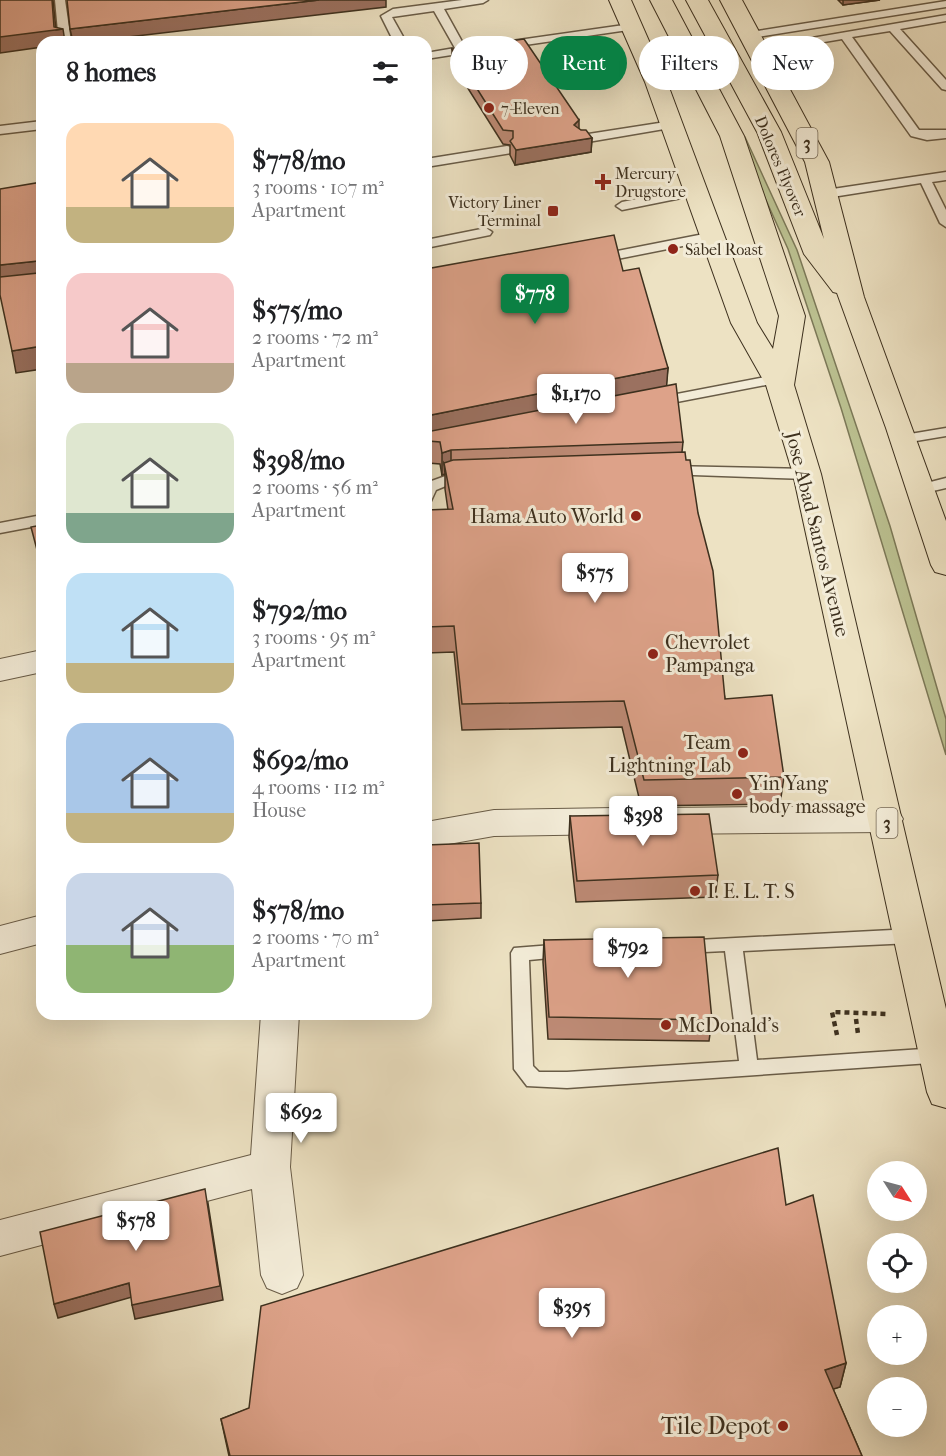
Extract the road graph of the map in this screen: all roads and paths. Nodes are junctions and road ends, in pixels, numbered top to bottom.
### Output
1 (60, 0) edge
2 (483, 0) edge
3 (620, 0) edge
4 (661, 0) edge
5 (698, 0) edge
6 (731, 0) edge
7 (946, 4) edge
8 (437, 7) junction
9 (946, 18) edge
10 (632, 27) junction
11 (892, 27) junction
12 (845, 35) junction
13 (64, 36) edge
14 (397, 36) edge
15 (453, 36) edge
16 (751, 36) edge
17 (789, 36) edge
18 (834, 36) edge
19 (528, 42) edge
20 (450, 53) edge
21 (432, 55) edge
22 (946, 87) edge
23 (779, 90) edge
24 (672, 125) junction
25 (36, 126) edge
26 (0, 130) edge
27 (946, 134) edge
28 (582, 139) edge
29 (507, 150) edge
30 (432, 162) edge
31 (946, 176) edge
32 (925, 179) junction
33 (697, 191) junction
34 (826, 194) junction
35 (622, 206) dead end
36 (946, 222) edge
37 (486, 232) dead end
38 (714, 236) junction
39 (432, 243) edge
40 (579, 262) edge
41 (851, 297) junction
42 (778, 382) junction
43 (636, 406) edge
44 (946, 432) edge
45 (904, 440) junction
46 (659, 471) edge
47 (807, 474) junction
48 (484, 477) edge
49 (432, 486) edge
50 (933, 486) edge
51 (36, 521) edge
52 (0, 528) edge
53 (946, 565) edge
54 (36, 662) edge
55 (0, 670) edge
56 (886, 819) junction
57 (432, 835) edge
58 (36, 930) edge
59 (912, 936) junction
60 (0, 939) edge
61 (734, 944) junction
62 (662, 947) edge
63 (579, 950) edge
64 (929, 1015) junction
65 (856, 1019) dead end
66 (280, 1020) edge
67 (859, 1042) dead end
68 (839, 1043) dead end
69 (938, 1056) junction
70 (749, 1068) junction
71 (946, 1092) edge
72 (270, 1167) junction
73 (0, 1238) edge
74 (282, 1275) dead end

1 - 13 lane
2 - 8 lane
3 - 10 highway, Jose Abad Santos Avenue / 3
4 - 42 highway, Dolores Flyover / 3
5 - 41 highway, Dolores Flyover / 3
6 - 16 highway, 3
7 - 17 lane
8 - 14 lane
8 - 15 lane
9 - 11 lane
10 - 19 lane
10 - 24 highway, Jose Abad Santos Avenue / 3
11 - 12 lane
11 - 22 lane
12 - 18 lane
12 - 27 lane
20 - 21 lane
23 - 34 highway, 3
24 - 28 lane
24 - 33 highway, Jose Abad Santos Avenue / 3
25 - 26 lane
29 - 30 lane
31 - 32 lane
32 - 34 lane
32 - 36 lane
33 - 35 lane
33 - 38 highway, Jose Abad Santos Avenue / 3
34 - 41 highway, 3
37 - 39 lane
38 - 40 lane
38 - 42 highway, Jose Abad Santos Avenue / 3
41 - 45 highway, 3
42 - 43 lane
42 - 47 highway, Jose Abad Santos Avenue / 3
44 - 45 lane
45 - 50 highway, 3
46 - 47 lane
47 - 56 highway, Jose Abad Santos Avenue / 3
48 - 49 lane
50 - 53 highway, 3
51 - 52 lane
54 - 55 street
56 - 57 street
56 - 59 highway, Jose Abad Santos Avenue / 3
58 - 60 street
59 - 61 lane
59 - 64 highway, Jose Abad Santos Avenue / 3
61 - 62 lane
61 - 70 lane
63 - 70 lane
64 - 68 path
64 - 69 highway, Jose Abad Santos Avenue / 3
65 - 67 path
66 - 72 street
69 - 70 lane
69 - 71 highway, Jose Abad Santos Avenue / 3
72 - 73 street
72 - 74 street

